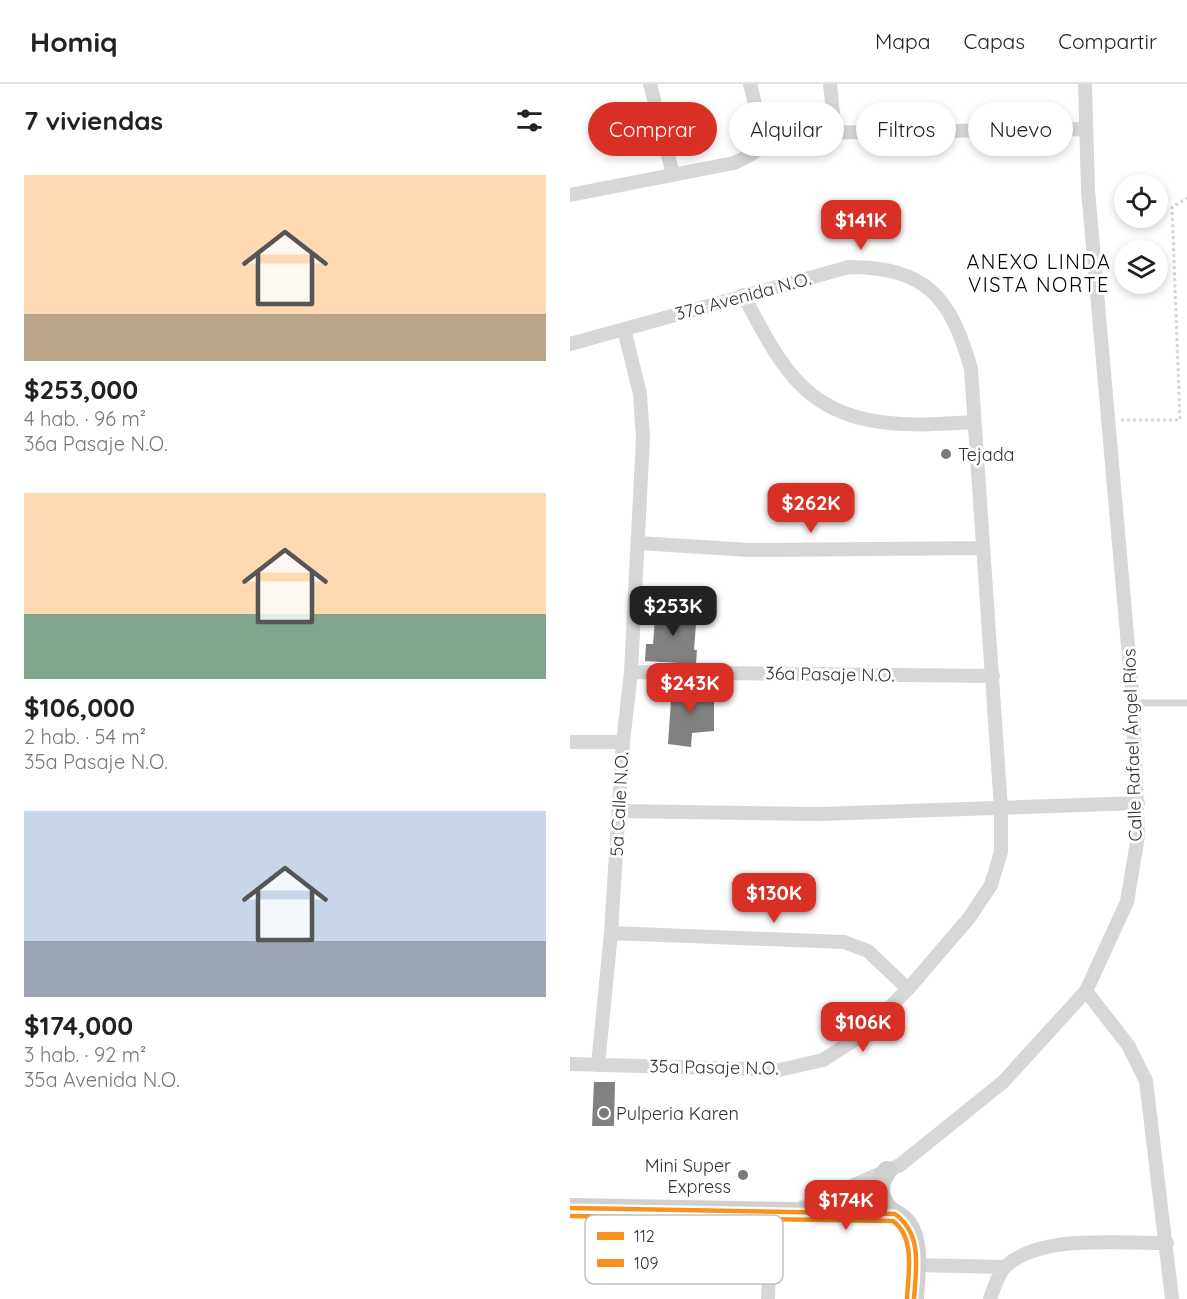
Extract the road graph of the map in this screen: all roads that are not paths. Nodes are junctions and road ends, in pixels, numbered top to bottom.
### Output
1 (650, 84) edge
2 (750, 84) edge
3 (830, 84) edge
4 (1088, 85) edge
5 (754, 102) edge
6 (832, 102) edge
7 (1085, 129) junction
8 (844, 132) edge
9 (752, 156) edge
10 (673, 174) junction
11 (570, 195) edge
12 (743, 295) junction
13 (624, 329) junction
14 (570, 344) edge
15 (974, 422) junction
16 (639, 543) junction
17 (982, 548) junction
18 (631, 672) junction
19 (993, 676) junction
20 (1187, 703) edge
21 (1133, 704) junction
22 (570, 742) edge
23 (622, 742) junction
24 (1138, 803) junction
25 (1001, 809) junction
26 (618, 811) junction
27 (611, 933) junction
28 (908, 989) junction
29 (1086, 991) junction
30 (570, 1064) edge
31 (598, 1065) junction
32 (887, 1171) junction
33 (570, 1208) edge
34 (771, 1211) junction
35 (794, 1212) junction
36 (771, 1215) edge
37 (902, 1220) junction
38 (1167, 1243) junction
39 (915, 1265) junction
40 (1004, 1267) junction
41 (769, 1284) edge
42 (768, 1299) edge
43 (914, 1299) edge
44 (990, 1299) edge
45 (1172, 1299) edge

1 - 10 street
2 - 5 street
3 - 6 street
4 - 7 street, Calle Rafael Ángel Ríos
7 - 8 street
7 - 21 street, Calle Rafael Ángel Ríos
9 - 10 street
10 - 11 street
12 - 13 street, 37a Avenida N.O.
12 - 15 street
12 - 15 street, 37a Avenida N.O.
13 - 14 street, 37a Avenida N.O.
13 - 16 street, 5a Calle N.O.
15 - 17 street, 37a Avenida N.O.
16 - 17 street
16 - 18 street, 5a Calle N.O.
17 - 19 street, 35a Pasaje N.O.
18 - 19 street, 36a Pasaje N.O.
18 - 23 street, 5a Calle N.O.
19 - 25 street, 35a Pasaje N.O.
20 - 21 lane
21 - 24 street, Calle Rafael Ángel Ríos
22 - 23 street
23 - 26 street, 5a Calle N.O.
24 - 25 street
24 - 29 street, Calle Rafael Ángel Ríos
25 - 26 street
25 - 28 street, 35a Pasaje N.O.
26 - 27 street, 5a Calle N.O.
27 - 28 street
27 - 31 street, 5a Calle N.O.
28 - 31 street, 35a Pasaje N.O.
29 - 32 street, Calle Rafael Ángel Ríos
29 - 38 street
30 - 31 street, 35a Pasaje N.O.
32 - 35 street, Calle Rafael Ángel Ríos
32 - 37 main road
33 - 34 main road
34 - 35 main road
34 - 36 street
35 - 37 main road
37 - 39 main road
38 - 40 street
38 - 45 street
39 - 40 street
39 - 43 main road
40 - 44 street
41 - 42 street

